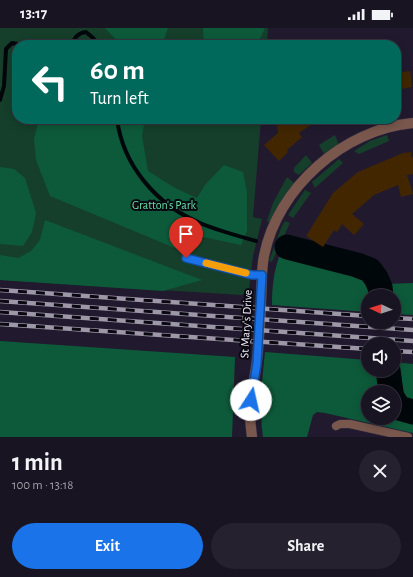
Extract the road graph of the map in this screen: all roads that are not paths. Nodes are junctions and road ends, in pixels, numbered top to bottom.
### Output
1 (413, 123) edge
2 (186, 258) dead end
3 (262, 275) junction
4 (336, 426) dead end
5 (252, 437) edge
6 (408, 437) edge

1 - 3 street, St Mary's Drive
2 - 3 lane
3 - 5 street, St Mary's Drive
4 - 6 lane

